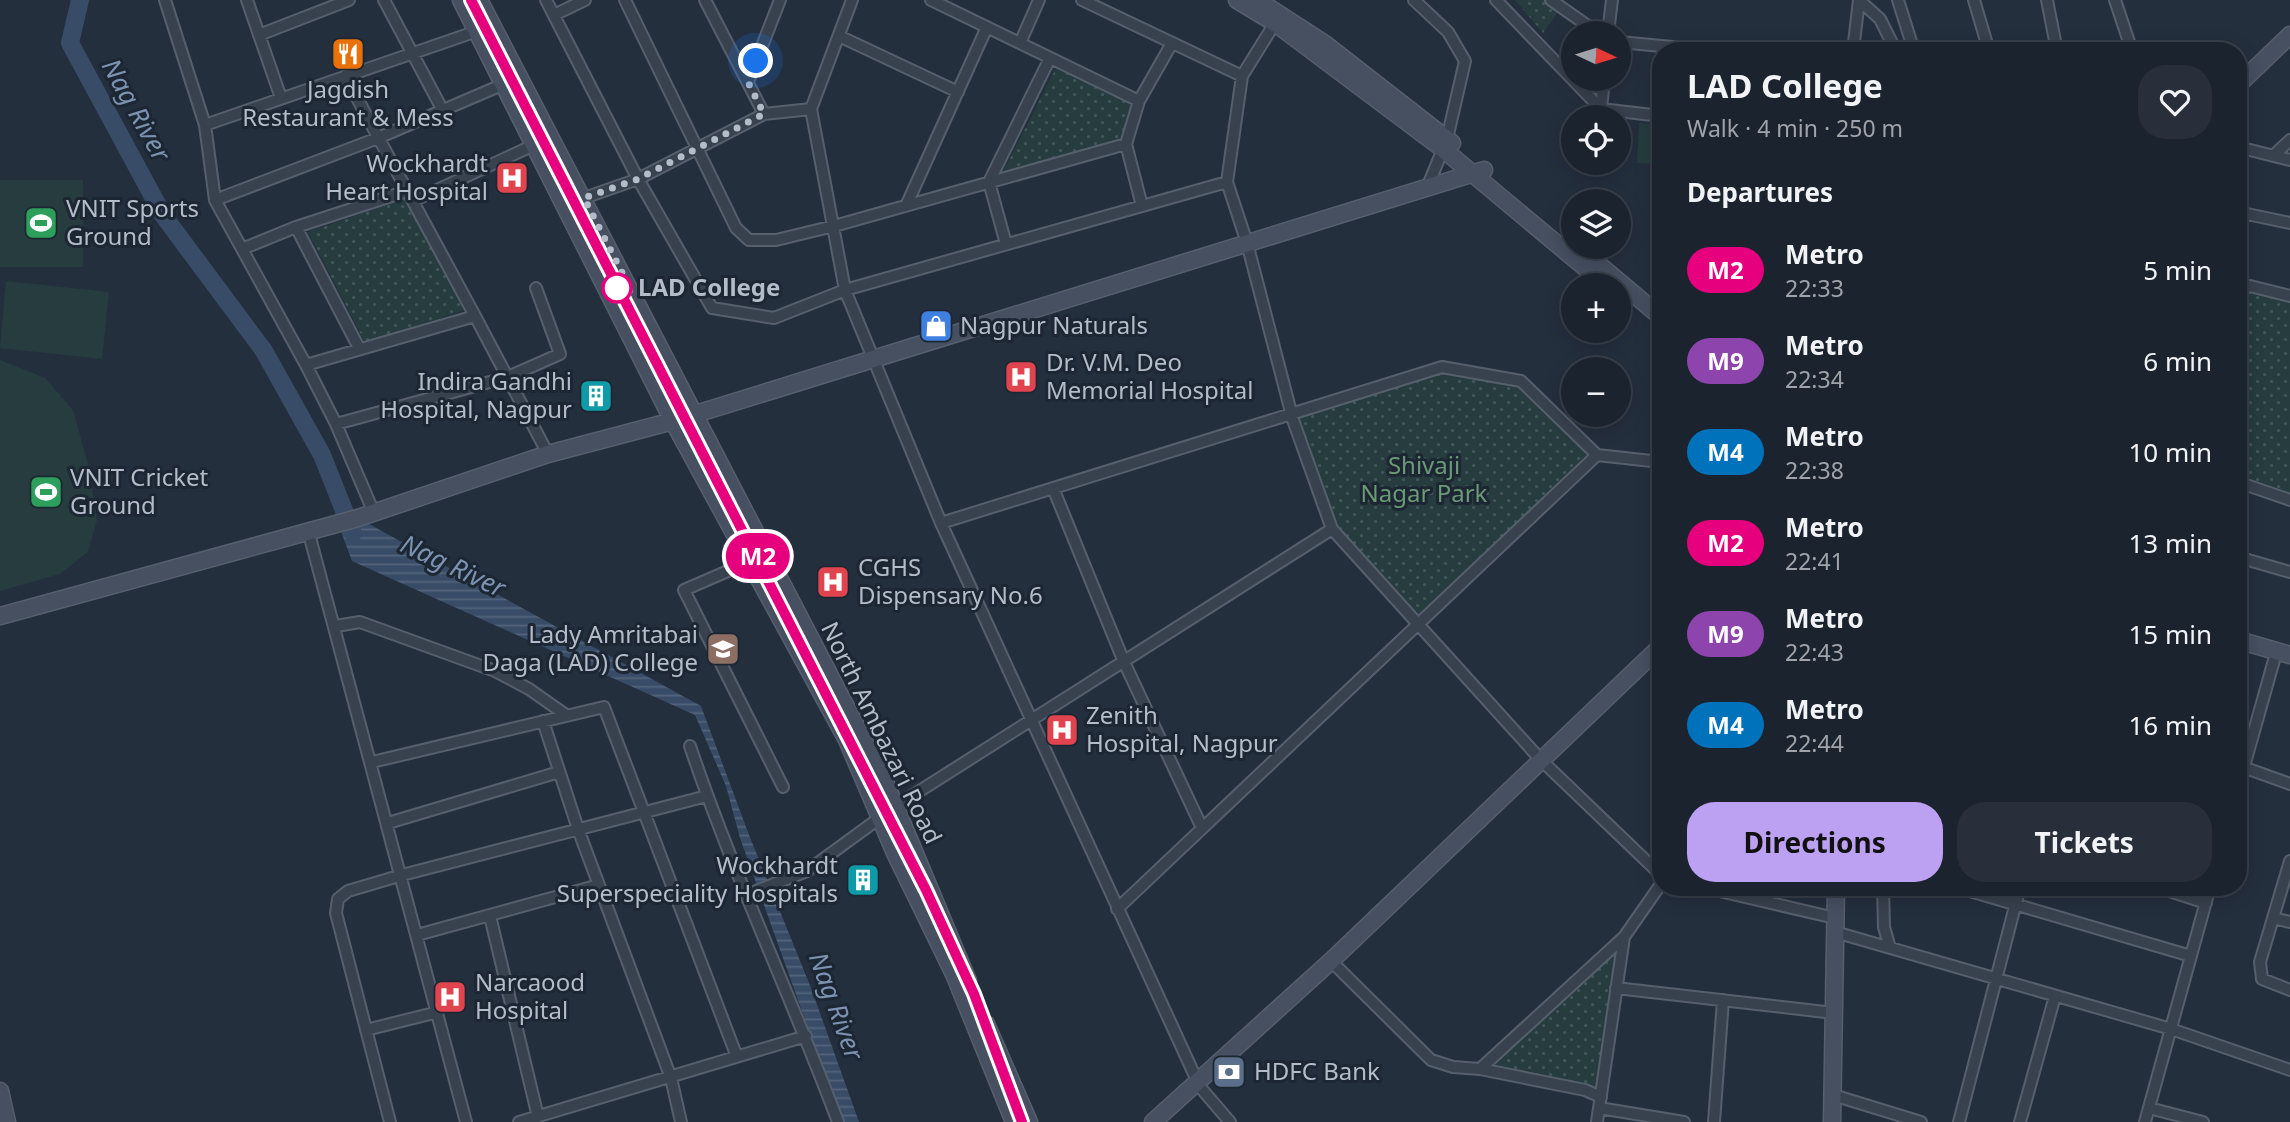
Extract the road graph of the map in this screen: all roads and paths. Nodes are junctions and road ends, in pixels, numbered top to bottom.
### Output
1 (165, 0) edge
2 (247, 0) edge
3 (349, 0) edge
4 (384, 0) edge
5 (461, 0) edge
6 (479, 0) edge
7 (546, 0) edge
8 (585, 0) edge
9 (625, 0) edge
10 (705, 0) edge
11 (780, 0) edge
12 (852, 0) edge
13 (931, 0) edge
14 (1039, 0) edge
15 (1082, 0) edge
16 (1237, 0) edge
17 (1257, 0) edge
18 (1414, 0) edge
19 (1496, 0) edge
20 (1551, 0) edge
21 (1612, 0) edge
22 (1898, 0) edge
23 (1974, 0) edge
24 (2047, 0) edge
25 (2115, 0) edge
26 (554, 15) junction
27 (1278, 18) junction
28 (1581, 21) edge
29 (1609, 21) edge
30 (987, 27) junction
31 (485, 28) junction
32 (259, 35) junction
33 (2290, 35) edge
34 (839, 36) junction
35 (1854, 42) edge
36 (1892, 42) edge
37 (1911, 42) edge
38 (1986, 42) edge
39 (2055, 42) edge
40 (2129, 42) edge
41 (1020, 43) junction
42 (1172, 43) junction
43 (1631, 43) edge
44 (1652, 45) edge
45 (413, 52) junction
46 (1050, 58) junction
47 (345, 76) junction
48 (1242, 76) junction
49 (2247, 76) edge
50 (748, 82) junction
51 (504, 84) junction
52 (958, 92) junction
53 (281, 98) junction
54 (1139, 101) junction
55 (1598, 105) edge
56 (442, 109) junction
57 (811, 109) junction
58 (1631, 112) edge
59 (764, 114) junction
60 (1652, 115) edge
61 (205, 125) junction
62 (378, 138) junction
63 (2290, 140) edge
64 (1126, 144) junction
65 (1445, 144) junction
66 (534, 145) junction
67 (699, 147) junction
68 (2247, 149) edge
69 (2273, 156) junction
70 (2290, 160) edge
71 (1479, 172) junction
72 (638, 179) junction
73 (989, 182) junction
74 (1227, 182) junction
75 (1427, 188) junction
76 (410, 196) junction
77 (584, 198) junction
78 (215, 200) junction
79 (906, 205) junction
80 (1142, 206) junction
81 (2247, 214) edge
82 (2290, 223) edge
83 (834, 226) junction
84 (296, 227) junction
85 (1561, 234) edge
86 (1247, 243) junction
87 (1006, 244) junction
88 (242, 249) junction
89 (1592, 259) edge
90 (1593, 273) edge
91 (536, 288) dead end
92 (2247, 288) edge
93 (845, 290) junction
94 (2290, 296) edge
95 (1631, 306) edge
96 (1652, 309) edge
97 (475, 316) junction
98 (1652, 324) edge
99 (359, 348) junction
100 (874, 359) junction
101 (306, 365) junction
102 (508, 377) junction
103 (695, 414) junction
104 (1291, 414) junction
105 (673, 421) junction
106 (335, 424) junction
107 (548, 454) junction
108 (1597, 455) junction
109 (1652, 461) edge
110 (2247, 485) edge
111 (1052, 488) junction
112 (2290, 500) edge
113 (374, 513) junction
114 (941, 523) junction
115 (1332, 529) junction
116 (308, 530) junction
117 (2247, 560) edge
118 (750, 561) junction
119 (2290, 572) edge
120 (0, 616) edge
121 (1419, 624) junction
122 (336, 626) junction
123 (2247, 643) edge
124 (1652, 654) edge
125 (2283, 654) edge
126 (1124, 662) junction
127 (566, 715) junction
128 (543, 721) junction
129 (1030, 721) junction
130 (690, 746) dead end
131 (2247, 751) edge
132 (1541, 759) junction
133 (372, 762) junction
134 (2247, 769) edge
135 (559, 772) junction
136 (2290, 784) edge
137 (783, 788) dead end
138 (707, 796) junction
139 (896, 806) junction
140 (645, 812) junction
141 (880, 820) junction
142 (388, 823) junction
143 (1202, 828) junction
144 (578, 829) junction
145 (2290, 861) edge
146 (1652, 866) edge
147 (402, 875) junction
148 (599, 885) junction
149 (747, 894) junction
150 (1653, 896) edge
151 (1734, 896) edge
152 (1836, 896) edge
153 (1883, 896) edge
154 (1986, 896) edge
155 (2018, 896) edge
156 (2185, 896) edge
157 (2208, 896) edge
158 (2206, 903) junction
159 (2015, 905) junction
160 (1117, 909) junction
161 (490, 916) junction
162 (2273, 918) junction
163 (2290, 922) edge
164 (1835, 925) junction
165 (417, 935) junction
166 (1624, 937) junction
167 (1890, 948) junction
168 (2191, 956) junction
169 (1331, 961) junction
170 (1997, 979) junction
171 (1616, 988) junction
172 (2290, 990) edge
173 (2055, 996) junction
174 (1723, 1000) junction
175 (438, 1012) junction
176 (1833, 1013) junction
177 (366, 1030) junction
178 (2171, 1030) junction
179 (806, 1035) junction
180 (737, 1057) junction
181 (1480, 1069) junction
182 (2290, 1070) edge
183 (671, 1078) junction
184 (1198, 1083) junction
185 (0, 1091) edge
186 (1833, 1095) junction
187 (1600, 1102) junction
188 (2149, 1108) junction
189 (538, 1117) junction
190 (7, 1122) edge
191 (390, 1122) edge
192 (466, 1122) edge
193 (519, 1122) edge
194 (681, 1122) edge
195 (838, 1122) edge
196 (1014, 1122) edge
197 (1029, 1122) edge
198 (1153, 1122) edge
199 (1230, 1122) edge
200 (1597, 1122) edge
201 (1684, 1122) edge
202 (1714, 1122) edge
203 (1832, 1122) edge
204 (1921, 1122) edge
205 (1959, 1122) edge
206 (2020, 1122) edge
207 (2145, 1122) edge
208 (2203, 1122) edge

1 - 61 street
2 - 32 street
3 - 32 street
4 - 45 street
5 - 31 street, North Ambazari Road
6 - 31 street, North Ambazari Road
7 - 26 street
8 - 26 street
9 - 67 street
10 - 50 street
11 - 50 street
12 - 34 street
13 - 30 street
14 - 41 street
15 - 42 street
16 - 27 street
17 - 27 street
18 - 65 street
19 - 55 street
20 - 28 street
21 - 29 street
22 - 37 street
23 - 38 street
24 - 39 street
25 - 40 street
26 - 72 street
27 - 48 street
27 - 65 street
30 - 41 street
30 - 52 street
31 - 45 street
31 - 51 street, North Ambazari Road
31 - 77 street, North Ambazari Road
32 - 53 street
33 - 49 street
34 - 52 street
34 - 57 street
35 - 36 street
41 - 46 street
42 - 48 street
42 - 54 street
43 - 44 street
45 - 47 street
45 - 56 street
46 - 54 street
46 - 73 street
47 - 53 street
47 - 62 street
48 - 74 street
50 - 59 street
51 - 56 street
51 - 66 street, North Ambazari Road
52 - 79 street
53 - 61 street
54 - 64 street
56 - 62 street
57 - 59 street
57 - 83 street
58 - 60 street
59 - 67 street
61 - 78 street
62 - 76 street
62 - 78 street
63 - 69 street
64 - 73 street
64 - 80 street
65 - 71 street
65 - 75 street
66 - 76 street
66 - 105 street, North Ambazari Road
67 - 72 street
67 - 83 street
68 - 69 street
69 - 70 street
71 - 75 street
71 - 85 street
71 - 90 street
72 - 77 street
72 - 93 street
73 - 79 street
73 - 87 street
74 - 80 street
74 - 86 street
75 - 86 street
76 - 84 street
76 - 97 street
77 - 103 street, North Ambazari Road
78 - 88 street
79 - 83 street
80 - 87 street
81 - 82 street
83 - 93 street
84 - 88 street
84 - 99 street
86 - 100 street
86 - 104 street
87 - 93 street
88 - 101 street
89 - 96 street
91 - 102 street
92 - 94 street
93 - 100 street
95 - 98 street
97 - 99 street
97 - 102 street
99 - 101 street
100 - 103 street
100 - 114 street
101 - 106 street
102 - 106 street
102 - 107 street
103 - 105 street
103 - 139 street, North Ambazari Road
104 - 108 street
104 - 111 street
104 - 115 street
105 - 107 street
105 - 118 street, North Ambazari Road
106 - 113 street
107 - 113 street
108 - 109 street
108 - 121 street
110 - 112 street
111 - 114 street
111 - 126 street
113 - 116 street
114 - 129 street
115 - 121 street
115 - 126 street
116 - 120 street
116 - 122 street
117 - 119 street
118 - 137 street
118 - 141 street, North Ambazari Road
121 - 132 street
121 - 143 street
122 - 127 street
122 - 133 street
123 - 125 street
124 - 132 street
125 - 131 street
126 - 129 street
126 - 143 street
127 - 128 street
127 - 140 street
128 - 133 street
128 - 135 street
129 - 139 street
129 - 160 street
130 - 138 street
132 - 146 street
132 - 169 street
133 - 142 street
134 - 136 street
135 - 142 street
135 - 144 street
138 - 140 street
138 - 149 street
139 - 141 street
139 - 197 street, North Ambazari Road
140 - 144 street
140 - 180 street
141 - 149 street
141 - 196 street, North Ambazari Road
142 - 147 street
143 - 160 street
144 - 147 street
144 - 148 street
145 - 162 street
147 - 165 street
147 - 177 street
148 - 161 street
148 - 183 street
149 - 179 street
150 - 166 street
151 - 164 street
152 - 164 street
153 - 167 street
154 - 159 street
155 - 159 street
156 - 158 street
157 - 158 street
158 - 168 street
159 - 168 street
159 - 170 street
160 - 184 street
161 - 165 street
161 - 189 street
162 - 163 street
162 - 172 street
164 - 167 street
164 - 176 street
165 - 175 street
166 - 171 street
166 - 181 street
167 - 170 street
168 - 178 street
169 - 181 street
169 - 184 street
170 - 173 street
170 - 205 street
171 - 174 street
171 - 187 street
173 - 178 street
173 - 206 street
174 - 176 street
174 - 202 street
175 - 177 street
175 - 192 street
176 - 186 street
177 - 191 street
178 - 182 street
178 - 188 street
179 - 180 street
179 - 195 street
180 - 183 street
181 - 187 street
183 - 189 street
183 - 194 street
184 - 198 street
184 - 199 street
185 - 190 street
186 - 203 street
186 - 204 street
187 - 200 street
187 - 201 street
188 - 207 street
188 - 208 street
189 - 193 street

